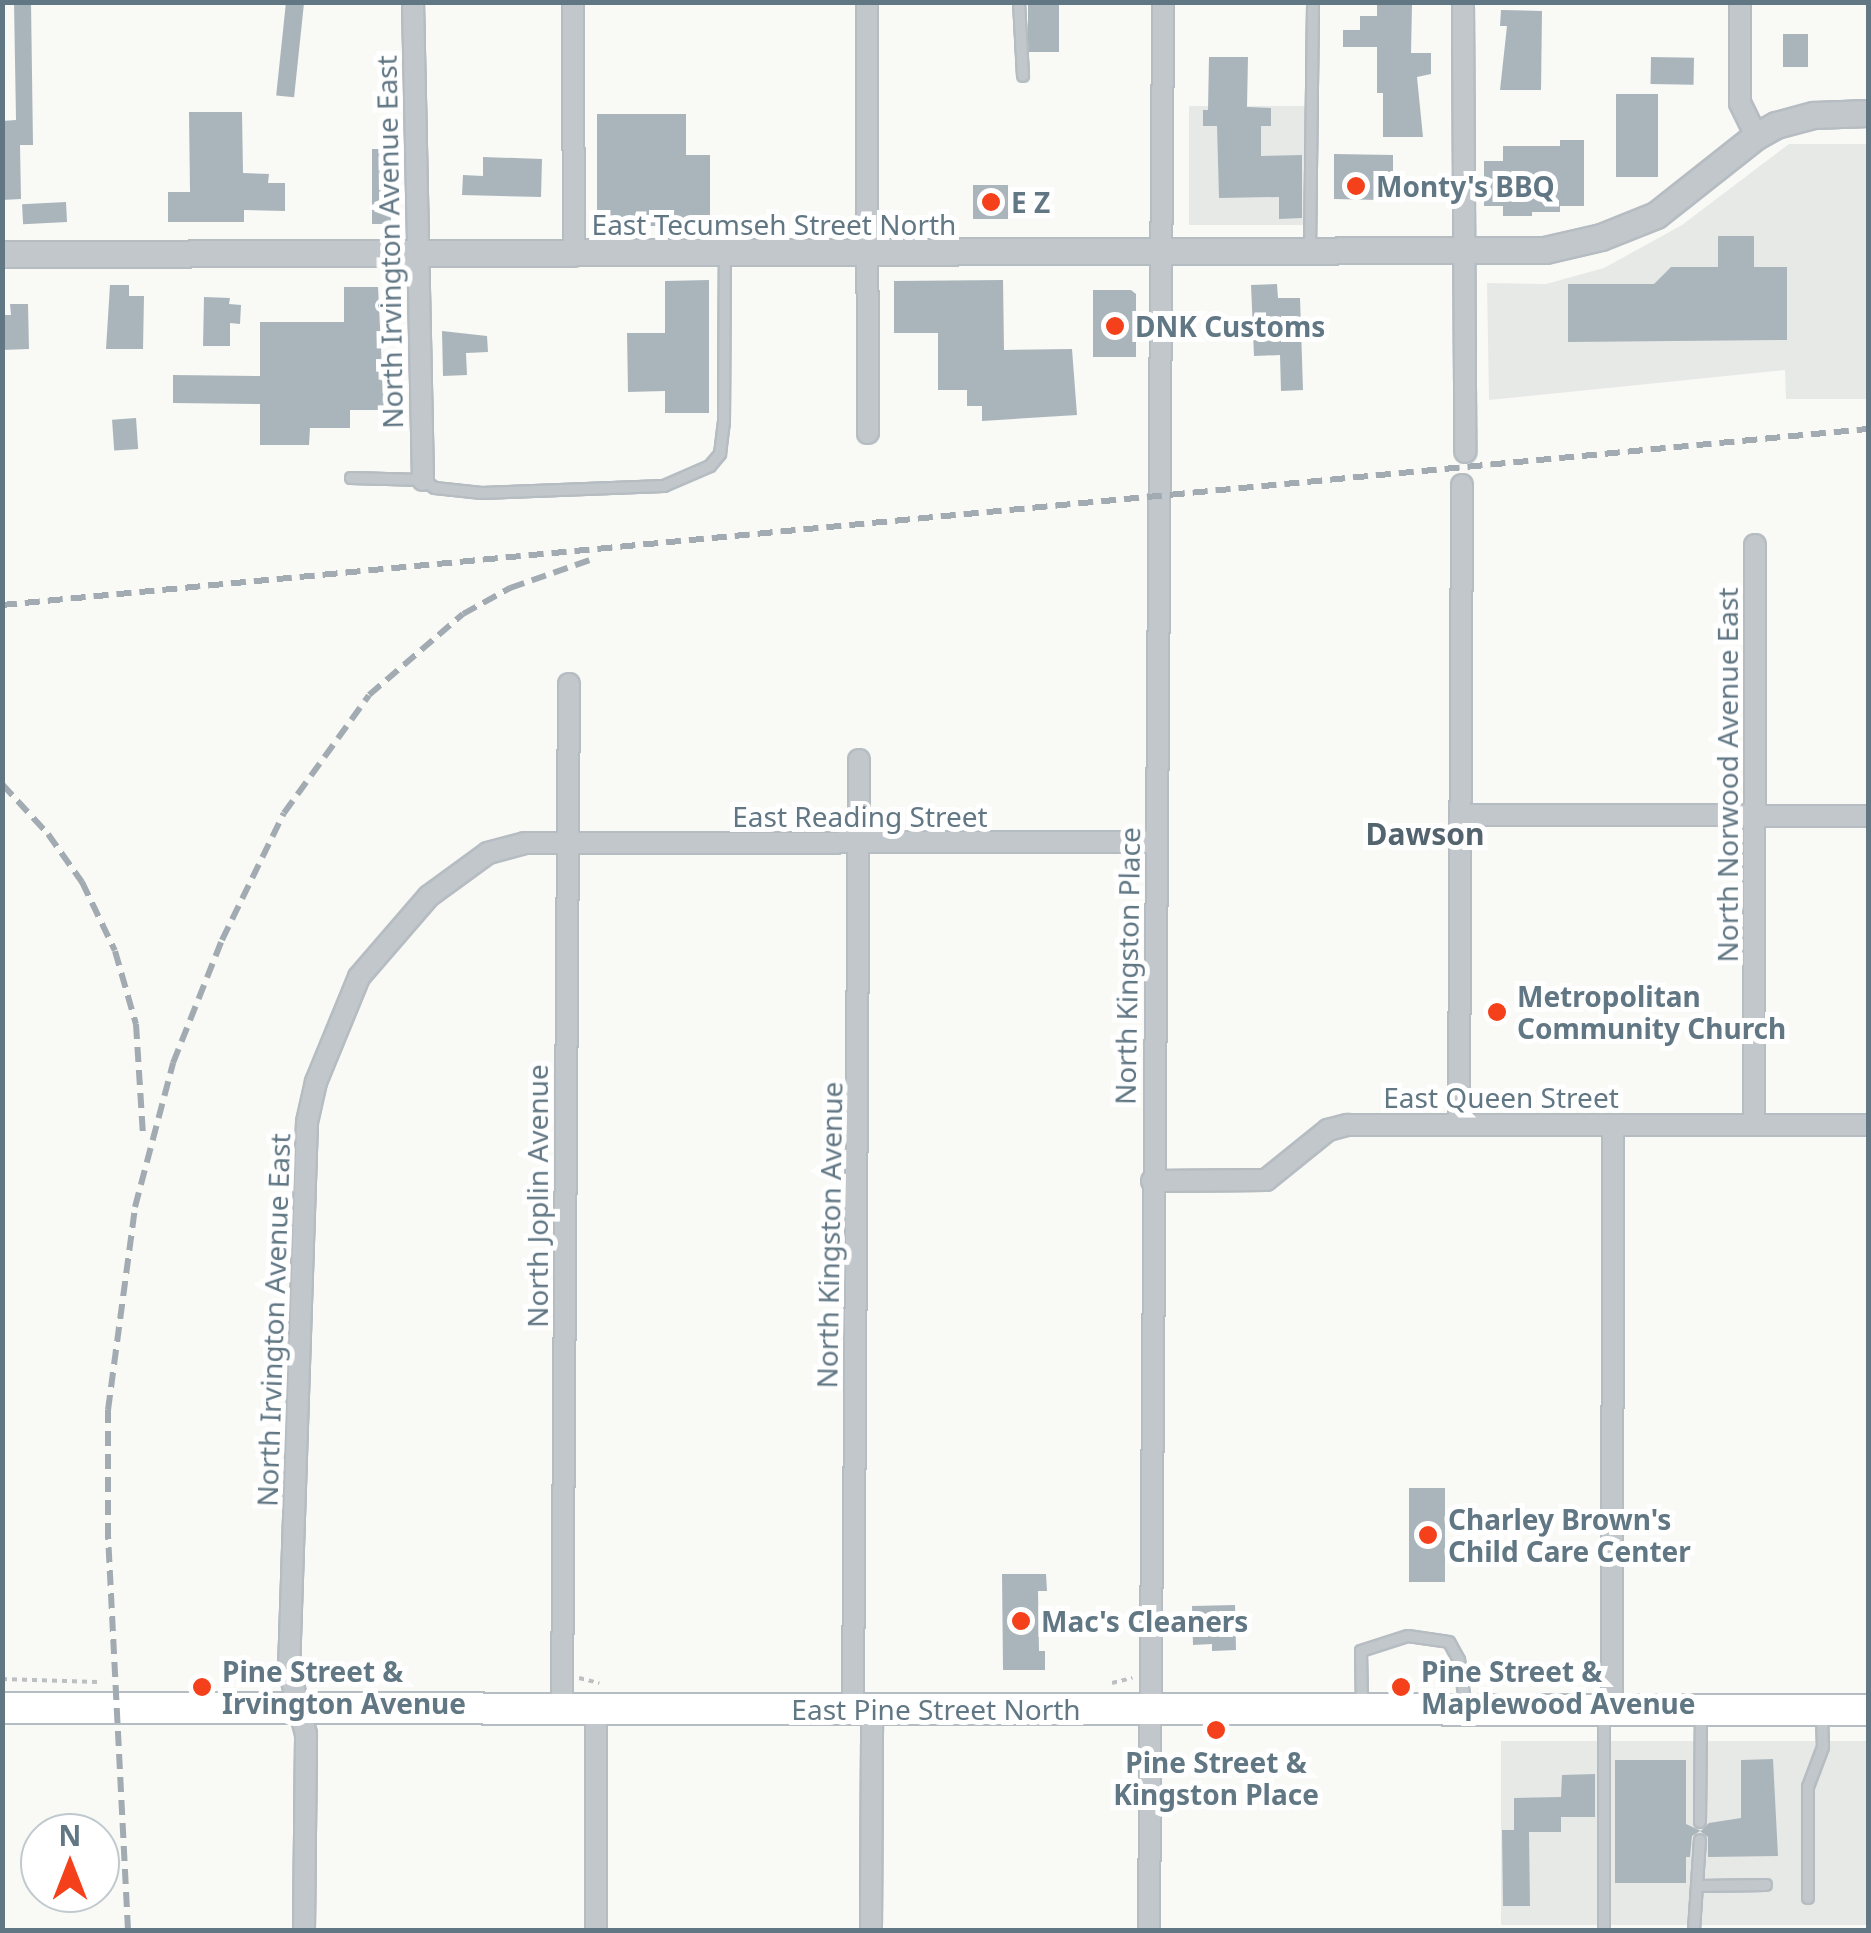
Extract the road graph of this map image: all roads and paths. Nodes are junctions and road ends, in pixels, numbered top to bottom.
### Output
1 (412, 2) edge
2 (574, 2) edge
3 (867, 2) edge
4 (1019, 2) edge
5 (1162, 2) edge
6 (1312, 2) edge
7 (1463, 2) edge
8 (1740, 2) edge
9 (1023, 76) dead end
10 (1868, 113) edge
11 (1756, 136) junction
12 (1310, 251) junction
13 (1161, 252) junction
14 (1464, 252) junction
15 (864, 253) junction
16 (2, 254) edge
17 (725, 254) junction
18 (418, 255) junction
19 (574, 256) junction
20 (868, 433) dead end
21 (1465, 452) dead end
22 (351, 478) dead end
23 (423, 480) junction
24 (1462, 485) dead end
25 (1755, 545) dead end
26 (569, 684) dead end
27 (859, 760) dead end
28 (1463, 815) junction
29 (1756, 816) junction
30 (1868, 816) edge
31 (565, 839) junction
32 (1156, 842) junction
33 (860, 843) junction
34 (1459, 1124) junction
35 (1613, 1124) junction
36 (1868, 1125) edge
37 (1754, 1126) junction
38 (1152, 1181) junction
39 (2, 1679) edge
40 (74, 1679) dead end
41 (2, 1708) edge
42 (298, 1709) junction
43 (562, 1709) junction
44 (596, 1709) junction
45 (1148, 1709) junction
46 (862, 1710) junction
47 (1362, 1710) junction
48 (1608, 1710) junction
49 (1701, 1710) junction
50 (1822, 1710) junction
51 (1868, 1710) edge
52 (1466, 1711) junction
53 (1700, 1822) dead end
54 (1700, 1840) dead end
55 (1766, 1885) dead end
56 (1700, 1886) junction
57 (1808, 1898) dead end
58 (304, 1930) edge
59 (596, 1930) edge
60 (871, 1930) edge
61 (1148, 1930) edge
62 (1604, 1930) edge
63 (1694, 1930) edge

1 - 18 street, North Irvington Avenue East
2 - 19 street
3 - 15 street
4 - 9 lane
5 - 13 street, North Kingston Place
6 - 12 lane
7 - 14 street
8 - 11 street
10 - 11 street, East Tecumseh Street North
11 - 14 street, East Tecumseh Street North
12 - 13 street, East Tecumseh Street North
12 - 14 street, East Tecumseh Street North
13 - 15 street, East Tecumseh Street North
13 - 32 street, North Kingston Place
14 - 21 street
15 - 17 street, East Tecumseh Street North
15 - 20 street
16 - 18 street, East Tecumseh Street North
17 - 19 street, East Tecumseh Street North
17 - 23 lane
18 - 19 street, East Tecumseh Street North
18 - 23 street, North Irvington Avenue East
22 - 23 lane
24 - 28 street
25 - 29 street, North Norwood Avenue East
26 - 31 street, North Joplin Avenue
27 - 33 street, North Kingston Avenue
28 - 29 street
28 - 34 street
29 - 30 street
29 - 37 street, North Norwood Avenue East
31 - 33 street, East Reading Street
31 - 42 street, North Irvington Avenue East
31 - 43 street, North Joplin Avenue
32 - 33 street, East Reading Street
32 - 38 street, North Kingston Place
33 - 46 street, North Kingston Avenue
34 - 35 street, East Queen Street
34 - 38 street, East Queen Street
35 - 37 street, East Queen Street
35 - 48 street
36 - 37 street, East Queen Street
38 - 45 street, North Kingston Place
39 - 40 path
41 - 42 main road, East Pine Street North
42 - 43 main road, East Pine Street North
42 - 58 street, North Irvington Avenue East
43 - 44 main road, East Pine Street North
44 - 46 main road, East Pine Street North
44 - 59 street
45 - 46 main road, East Pine Street North
45 - 47 main road, East Pine Street North
45 - 61 street, North Kingston Place
46 - 60 street, North Kingston Avenue
47 - 52 main road, East Pine Street North
47 - 52 lane
48 - 49 main road, East Pine Street North
48 - 52 main road, East Pine Street North
48 - 62 lane
49 - 50 main road, East Pine Street North
49 - 53 lane
50 - 51 main road, East Pine Street North
50 - 57 lane
54 - 56 lane
55 - 56 lane
56 - 63 lane

